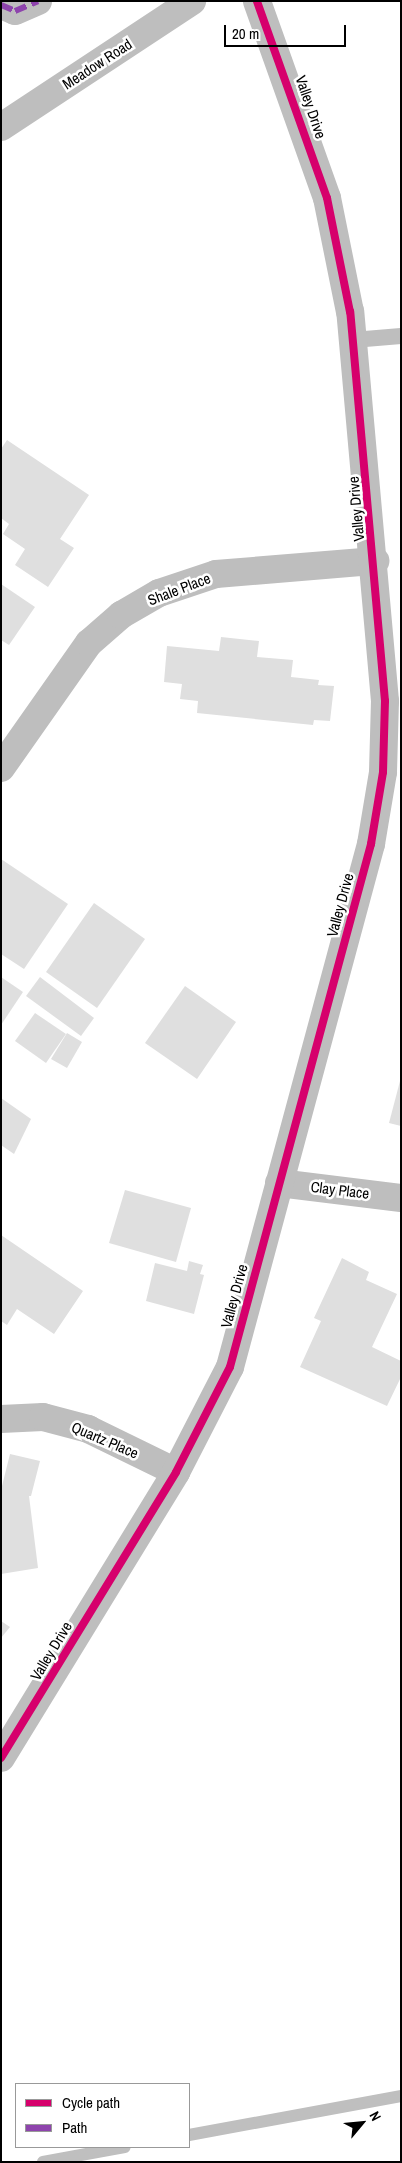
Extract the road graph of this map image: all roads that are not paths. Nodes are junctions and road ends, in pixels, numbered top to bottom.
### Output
1 (38, 1) edge
2 (192, 1) edge
3 (257, 1) edge
4 (1, 5) edge
5 (1, 127) edge
6 (401, 336) edge
7 (353, 340) junction
8 (375, 561) junction
9 (1, 768) edge
10 (279, 1183) junction
11 (401, 1198) edge
12 (1, 1419) edge
13 (176, 1472) junction
14 (1, 1758) edge

1 - 4 street
2 - 5 street, Meadow Road
3 - 7 street, Valley Drive
6 - 7 lane
7 - 8 street, Valley Drive
8 - 9 street, Shale Place
8 - 10 street, Valley Drive
10 - 11 street, Clay Place
10 - 13 street, Valley Drive
12 - 13 street, Quartz Place
13 - 14 street, Valley Drive

